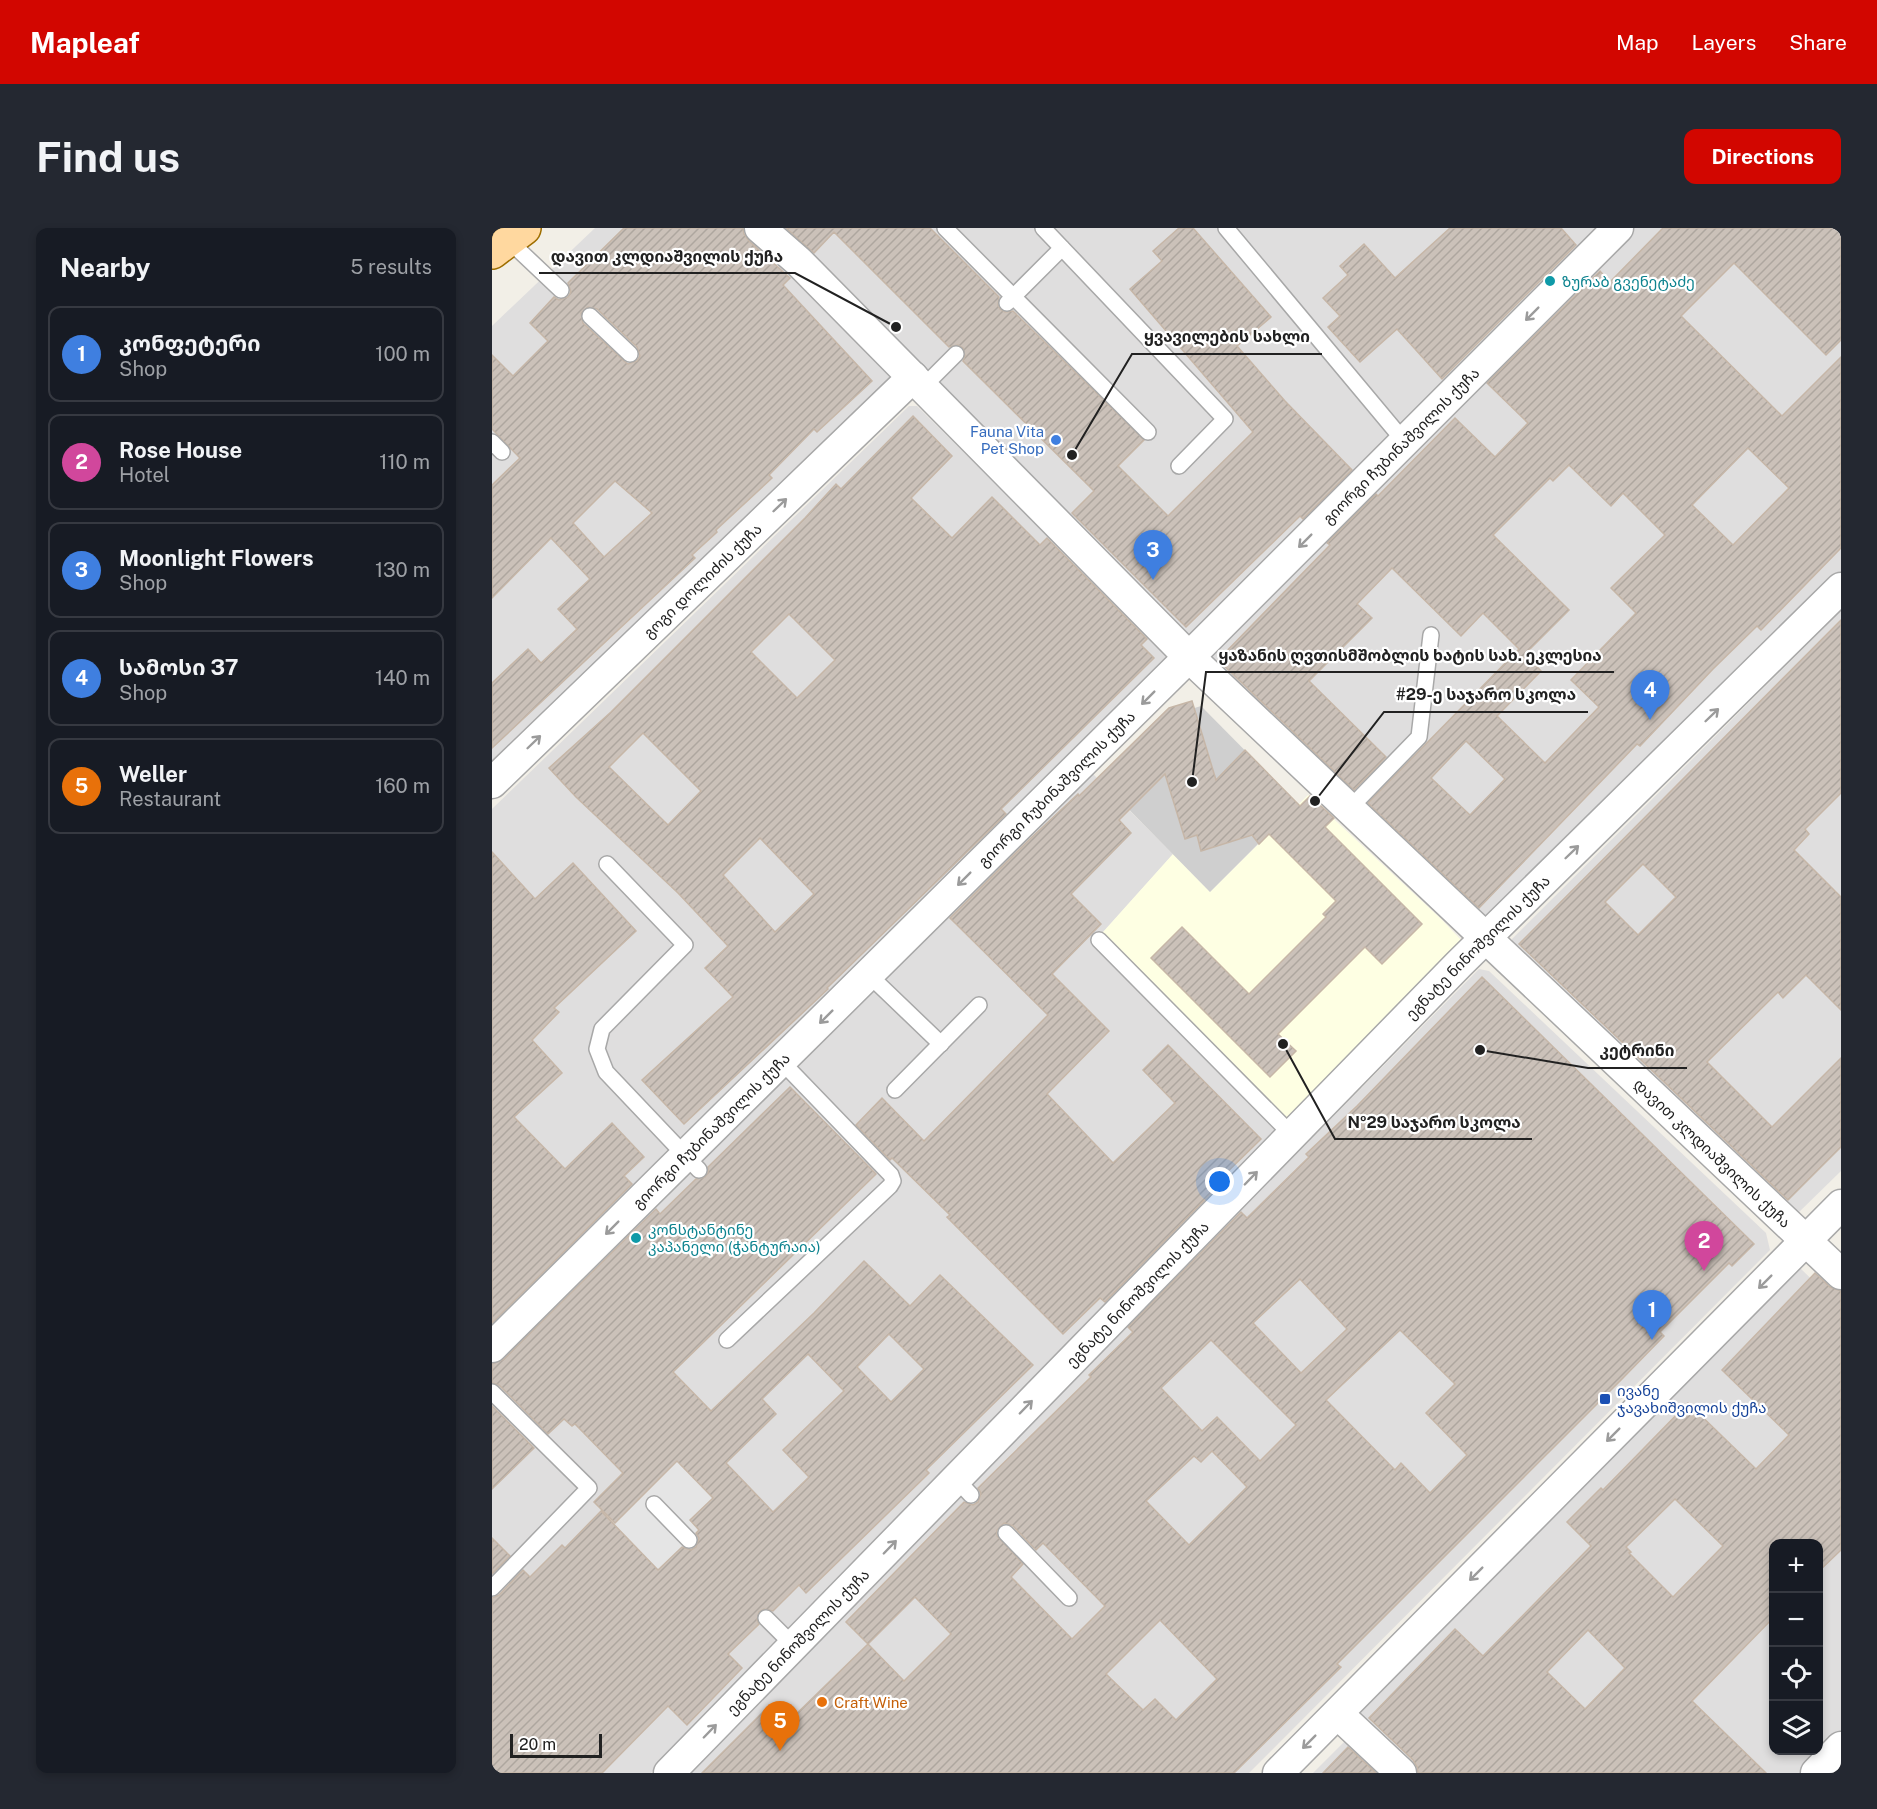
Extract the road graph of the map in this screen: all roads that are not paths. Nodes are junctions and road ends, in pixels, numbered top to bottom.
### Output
1 (760, 228) edge
2 (945, 228) edge
3 (1043, 228) edge
4 (1226, 228) edge
5 (1618, 228) edge
6 (506, 237) edge
7 (1062, 248) junction
8 (561, 290) dead end
9 (1010, 300) junction
10 (590, 316) dead end
11 (630, 354) dead end
12 (956, 354) dead end
13 (918, 382) junction
14 (1148, 432) dead end
15 (1404, 441) junction
16 (1179, 466) dead end
17 (1841, 588) edge
18 (1431, 635) dead end
19 (1189, 657) junction
20 (492, 783) edge
21 (1348, 809) junction
22 (607, 864) dead end
23 (1486, 937) junction
24 (1100, 940) dead end
25 (868, 974) junction
26 (980, 1005) dead end
27 (941, 1044) junction
28 (781, 1061) junction
29 (895, 1090) dead end
30 (1292, 1135) junction
31 (691, 1163) junction
32 (1841, 1205) edge
33 (1807, 1240) junction
34 (1841, 1274) edge
35 (727, 1340) dead end
36 (492, 1347) edge
37 (492, 1392) edge
38 (654, 1504) dead end
39 (1006, 1533) dead end
40 (689, 1540) dead end
41 (492, 1588) edge
42 (1069, 1598) dead end
43 (766, 1617) dead end
44 (793, 1645) junction
45 (1338, 1714) junction
46 (1841, 1747) edge
47 (669, 1773) edge
48 (1278, 1773) edge
49 (1401, 1773) edge
50 (1816, 1773) edge

1 - 13 street, დავით კლდიაშვილის ქუჩა
2 - 9 lane
3 - 7 lane
4 - 15 lane
5 -> 15 street, გიორგი ჩუბინაშვილის ქუჩა
6 - 8 lane
7 - 9 lane
7 - 16 lane
9 - 14 lane
10 - 11 lane
12 - 13 lane
13 - 19 street, დავით კლდიაშვილის ქუჩა
20 -> 13 street, გოგი დოლიძის ქუჩა
15 -> 19 street, გიორგი ჩუბინაშვილის ქუჩა
23 -> 17 street, ეგნატე ნინოშვილის ქუჩა
18 - 21 lane
19 - 21 street, დავით კლდიაშვილის ქუჩა
19 -> 25 street, გიორგი ჩუბინაშვილის ქუჩა
21 - 23 street, დავით კლდიაშვილის ქუჩა
22 - 31 lane
23 - 30 street, ეგნატე ნინოშვილის ქუჩა
23 - 33 street, დავით კლდიაშვილის ქუჩა
24 - 30 lane
25 - 27 lane
25 -> 28 street, გიორგი ჩუბინაშვილის ქუჩა
26 - 27 lane
27 - 29 lane
28 - 31 street, გიორგი ჩუბინაშვილის ქუჩა
28 - 35 lane
44 -> 30 street, ეგნატე ნინოშვილის ქუჩა
31 -> 36 street, გიორგი ჩუბინაშვილის ქუჩა
32 - 33 street
33 - 34 street, დავით კლდიაშვილის ქუჩა
33 -> 45 street
37 - 41 lane
38 - 40 lane
39 - 42 lane
43 - 44 lane
47 -> 44 street, ეგნატე ნინოშვილის ქუჩა
45 -> 48 street
45 - 49 street
46 - 50 street

